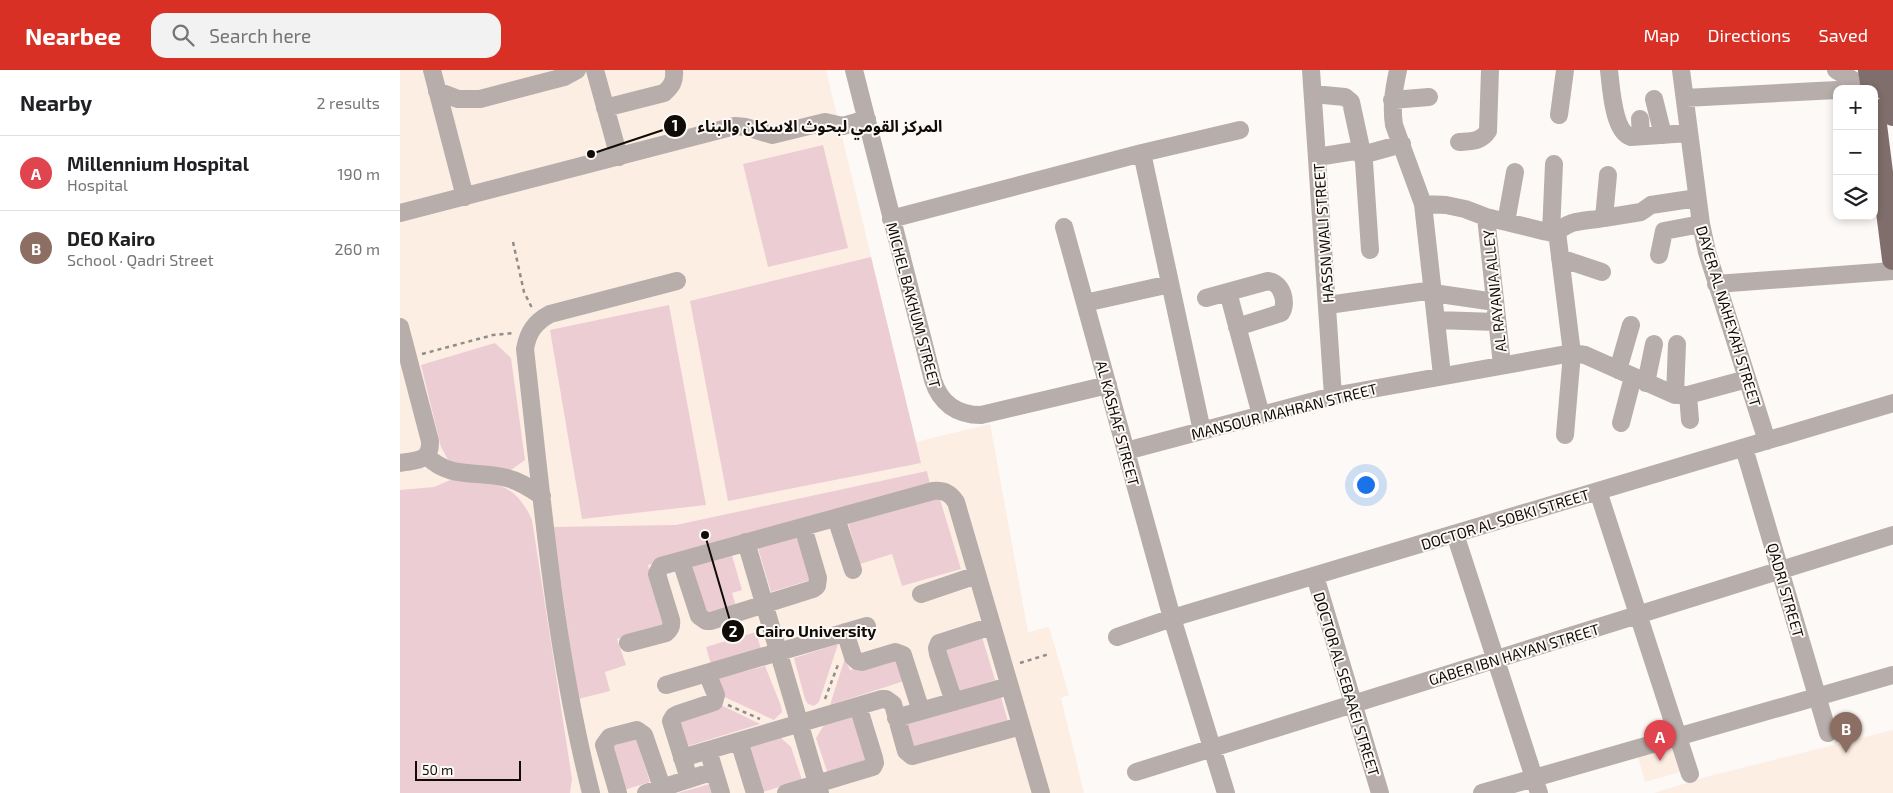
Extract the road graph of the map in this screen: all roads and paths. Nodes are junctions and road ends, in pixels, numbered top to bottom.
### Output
1 (432, 70) edge
2 (577, 70) edge
3 (595, 70) edge
4 (674, 70) edge
5 (854, 70) edge
6 (1311, 70) edge
7 (1398, 70) edge
8 (1490, 70) edge
9 (1565, 70) edge
10 (1609, 70) edge
11 (1681, 70) edge
12 (1836, 70) edge
13 (1886, 70) edge
14 (1863, 81) edge
15 (1833, 90) edge
16 (437, 91) junction
17 (1313, 94) junction
18 (1429, 97) dead end
19 (1685, 98) junction
20 (1654, 99) dead end
21 (1392, 100) junction
22 (606, 108) junction
23 (1559, 115) dead end
24 (1893, 115) edge
25 (867, 119) junction
26 (1240, 130) dead end
27 (1877, 130) edge
28 (1689, 133) junction
29 (1663, 135) junction
30 (1459, 142) dead end
31 (1402, 144) junction
32 (1362, 152) junction
33 (1142, 153) junction
34 (1318, 156) junction
35 (619, 158) junction
36 (1554, 164) dead end
37 (1515, 172) dead end
38 (1608, 175) dead end
39 (466, 197) junction
40 (1698, 198) junction
41 (1423, 204) junction
42 (400, 213) edge
43 (1486, 217) junction
44 (1604, 218) junction
45 (891, 219) junction
46 (1506, 222) junction
47 (1701, 224) junction
48 (1064, 227) dead end
49 (1554, 232) junction
50 (512, 242) dead end
51 (1370, 250) dead end
52 (1659, 255) dead end
53 (1560, 258) junction
54 (1893, 259) edge
55 (1893, 270) edge
56 (1602, 272) dead end
57 (676, 280) dead end
58 (1170, 284) junction
59 (1716, 284) junction
60 (1433, 291) junction
61 (1228, 292) junction
62 (1206, 298) dead end
63 (1495, 302) junction
64 (1085, 303) junction
65 (1328, 304) junction
66 (540, 319) junction
67 (1436, 320) junction
68 (1497, 322) junction
69 (1631, 325) dead end
70 (400, 327) edge
71 (1237, 327) junction
72 (527, 338) junction
73 (1654, 344) dead end
74 (1677, 344) dead end
75 (1572, 352) junction
76 (421, 354) dead end
77 (1502, 365) junction
78 (1442, 375) junction
79 (1632, 377) junction
80 (1747, 379) junction
81 (1108, 385) junction
82 (1681, 395) junction
83 (1333, 396) junction
84 (1893, 403) edge
85 (1260, 415) junction
86 (1690, 420) dead end
87 (1621, 423) dead end
88 (1202, 431) junction
89 (1565, 435) dead end
90 (1767, 441) junction
91 (1744, 448) junction
92 (1126, 451) junction
93 (427, 456) junction
94 (400, 463) edge
95 (1598, 491) junction
96 (542, 496) junction
97 (836, 518) junction
98 (803, 527) junction
99 (1456, 534) junction
100 (1893, 535) edge
101 (746, 542) junction
102 (681, 561) junction
103 (853, 570) dead end
104 (1780, 571) junction
105 (977, 575) junction
106 (1315, 576) junction
107 (921, 594) dead end
108 (764, 604) junction
109 (1638, 615) junction
110 (1172, 618) junction
111 (867, 626) dead end
112 (992, 626) junction
113 (846, 635) junction
114 (1117, 637) dead end
115 (628, 643) dead end
116 (778, 652) junction
117 (1049, 654) dead end
118 (1496, 659) junction
119 (1004, 667) junction
120 (708, 673) junction
121 (1893, 675) edge
122 (666, 685) dead end
123 (1010, 686) junction
124 (1817, 696) junction
125 (716, 699) junction
126 (954, 702) junction
127 (1353, 704) junction
128 (858, 706) junction
129 (921, 711) junction
130 (819, 717) junction
131 (896, 718) junction
132 (800, 723) junction
133 (1021, 726) junction
134 (776, 730) junction
135 (1828, 733) dead end
136 (1678, 736) junction
137 (739, 741) junction
138 (1212, 748) junction
139 (708, 750) junction
140 (682, 758) junction
141 (714, 771) junction
142 (1136, 772) dead end
143 (1690, 774) dead end
144 (689, 779) junction
145 (1537, 785) edge
146 (819, 789) edge
147 (657, 791) edge
148 (591, 793) edge
149 (618, 793) edge
150 (721, 793) edge
151 (755, 793) edge
152 (786, 793) edge
153 (1041, 793) edge
154 (1226, 793) edge
155 (1380, 793) edge
156 (1482, 793) edge

1 - 16 street
2 - 16 street
3 - 22 street
4 - 22 street
5 - 25 street, MICHEL BAKHUM STREET
6 - 17 street, HASSN WALI STREET
7 - 21 street
8 - 30 street
9 - 23 street
10 - 29 street
11 - 19 street, DAYER AL NAHEYAH STREET
12 - 14 street
13 - 24 main road
15 - 19 street
16 - 39 street
17 - 32 street
17 - 34 street, HASSN WALI STREET
18 - 21 street
19 - 28 street, DAYER AL NAHEYAH STREET
20 - 29 street
21 - 31 street
22 - 35 street
25 - 35 street
25 - 45 street, MICHEL BAKHUM STREET
26 - 33 street
27 - 54 main road
28 - 29 street
28 - 40 street, DAYER AL NAHEYAH STREET
31 - 32 street
31 - 41 street
32 - 34 street
32 - 51 street
33 - 45 street
33 - 58 street
34 - 65 street, HASSN WALI STREET
35 - 39 street
36 - 49 street
37 - 46 street
38 - 44 street
39 - 42 street
40 - 44 street
40 - 47 street, DAYER AL NAHEYAH STREET
41 - 43 street
41 - 60 street
43 - 46 street
43 - 63 street, AL RAYANIA ALLEY
44 - 49 street
45 - 81 street, MICHEL BAKHUM STREET
46 - 49 street
47 - 52 street
47 - 59 street, DAYER AL NAHEYAH STREET
48 - 64 street, AL KASHAF STREET
49 - 53 street
50 - 66 path
53 - 56 street
53 - 75 street
55 - 59 street
57 - 66 street
58 - 64 street
58 - 88 street
59 - 80 street, DAYER AL NAHEYAH STREET
60 - 63 street
60 - 65 street
60 - 67 street
61 - 62 street
61 - 71 street
61 - 71 street
63 - 68 street, AL RAYANIA ALLEY
64 - 81 street, AL KASHAF STREET
65 - 83 street, HASSN WALI STREET
66 - 72 street
67 - 68 street
67 - 78 street
68 - 77 street, AL RAYANIA ALLEY
69 - 79 street
70 - 93 street
71 - 85 street
72 - 76 path
72 - 96 street
73 - 79 street
74 - 82 street
75 - 77 street, MANSOUR MAHRAN STREET
75 - 79 street
75 - 89 street
77 - 78 street, MANSOUR MAHRAN STREET
78 - 83 street, MANSOUR MAHRAN STREET
79 - 82 street
79 - 87 street
80 - 82 street
80 - 90 street, DAYER AL NAHEYAH STREET
81 - 92 street, AL KASHAF STREET
82 - 86 street
83 - 85 street, MANSOUR MAHRAN STREET
84 - 90 street, DOCTOR AL SOBKI STREET
85 - 88 street, MANSOUR MAHRAN STREET
88 - 92 street, MANSOUR MAHRAN STREET
90 - 91 street, DOCTOR AL SOBKI STREET
91 - 95 street, DOCTOR AL SOBKI STREET
91 - 104 street, QADRI STREET
92 - 110 street, AL KASHAF STREET
93 - 94 street
93 - 96 street
95 - 99 street, DOCTOR AL SOBKI STREET
95 - 109 street
96 - 148 street
97 - 98 street
97 - 103 street
97 - 105 street
98 - 101 street
98 - 108 street
99 - 106 street, DOCTOR AL SOBKI STREET
99 - 118 street
100 - 104 street, GABER IBN HAYAN STREET
101 - 102 street
101 - 108 street
102 - 108 street
102 - 115 street
104 - 109 street, GABER IBN HAYAN STREET
104 - 124 street, QADRI STREET
105 - 107 street
105 - 112 street
106 - 110 street, DOCTOR AL SOBKI STREET
106 - 127 street, DOCTOR AL SEBAAEI STREET
108 - 116 street
109 - 118 street, GABER IBN HAYAN STREET
109 - 136 street
110 - 114 street, DOCTOR AL SOBKI STREET
110 - 138 street, AL KASHAF STREET
111 - 113 street
112 - 119 street
112 - 126 street
113 - 116 street
113 - 129 street
113 - 130 path
116 - 120 street
116 - 132 street
117 - 119 path
118 - 127 street, GABER IBN HAYAN STREET
118 - 145 street
119 - 123 street
120 - 122 street
120 - 125 street
121 - 124 street
123 - 126 street
123 - 133 street
124 - 135 street, QADRI STREET
124 - 136 street
125 - 134 path
125 - 140 street
126 - 129 street
127 - 138 street, GABER IBN HAYAN STREET
127 - 155 street, DOCTOR AL SEBAAEI STREET
128 - 130 street
128 - 131 street
128 - 146 street
129 - 131 street
130 - 132 street
131 - 133 street
132 - 134 street
132 - 146 street
133 - 153 street
134 - 137 street
136 - 143 street
136 - 145 street
137 - 139 street
137 - 151 street
138 - 142 street, GABER IBN HAYAN STREET
138 - 154 street, AL KASHAF STREET
139 - 140 street
139 - 141 street
140 - 144 street
141 - 144 street
141 - 150 street
144 - 147 street
145 - 156 street
146 - 152 street
147 - 149 street

